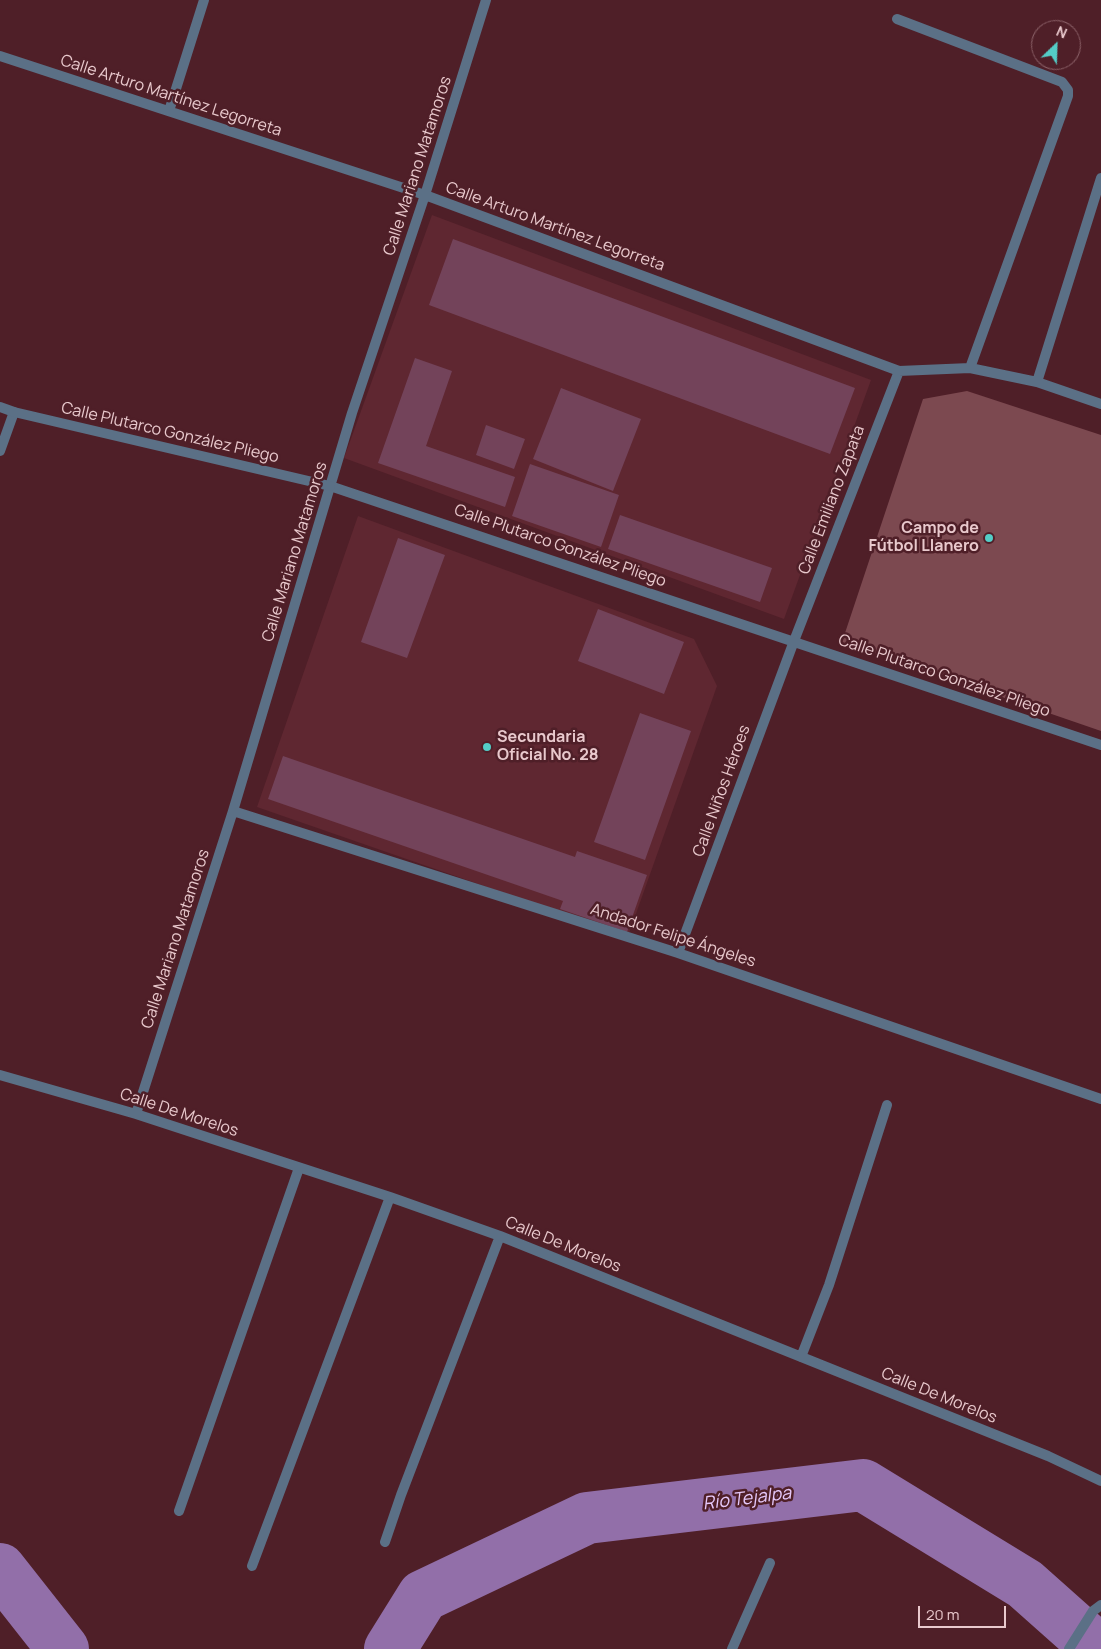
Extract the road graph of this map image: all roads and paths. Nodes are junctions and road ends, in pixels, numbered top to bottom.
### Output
1 (204, 0) edge
2 (486, 0) edge
3 (897, 19) dead end
4 (0, 56) edge
5 (169, 112) junction
6 (1101, 178) edge
7 (425, 195) junction
8 (970, 368) junction
9 (899, 371) junction
10 (1037, 382) junction
11 (1101, 404) edge
12 (0, 407) edge
13 (14, 412) junction
14 (0, 451) edge
15 (330, 486) junction
16 (794, 641) junction
17 (1101, 745) edge
18 (233, 811) junction
19 (678, 953) junction
20 (0, 1075) edge
21 (1101, 1099) edge
22 (887, 1105) dead end
23 (136, 1114) junction
24 (299, 1168) junction
25 (390, 1197) junction
26 (500, 1236) junction
27 (800, 1357) junction
28 (1101, 1481) edge
29 (179, 1511) dead end
30 (385, 1542) dead end
31 (770, 1563) dead end
32 (252, 1566) dead end
33 (1097, 1608) edge
34 (732, 1649) edge
35 (1069, 1649) edge

1 - 5 street
2 - 7 street, Calle Mariano Matamoros
3 - 8 street
4 - 5 street, Calle Arturo Martínez Legorreta
5 - 7 street, Calle Arturo Martínez Legorreta
6 - 10 street
7 - 9 street, Calle Arturo Martínez Legorreta
7 - 15 street, Calle Mariano Matamoros
8 - 9 street, Calle Arturo Martínez Legorreta
8 - 10 street, Calle Arturo Martínez Legorreta
9 - 16 street, Calle Emiliano Zapata
10 - 11 street, Calle Arturo Martínez Legorreta
12 - 13 street, Calle Plutarco González Pliego
13 - 14 street
13 - 15 street, Calle Plutarco González Pliego
15 - 16 street, Calle Plutarco González Pliego
15 - 18 street, Calle Mariano Matamoros
16 - 17 street, Calle Plutarco González Pliego
16 - 19 street, Calle Niños Héroes
18 - 19 street, Andador Felipe Ángeles
18 - 23 street, Calle Mariano Matamoros
19 - 21 street, Andador Felipe Ángeles
20 - 23 street, Calle De Morelos
22 - 27 street
23 - 24 street, Calle De Morelos
24 - 25 street, Calle De Morelos
24 - 29 street
25 - 26 street, Calle De Morelos
25 - 32 street
26 - 27 street, Calle De Morelos
26 - 30 street
27 - 28 street, Calle De Morelos
31 - 34 street
33 - 35 street

